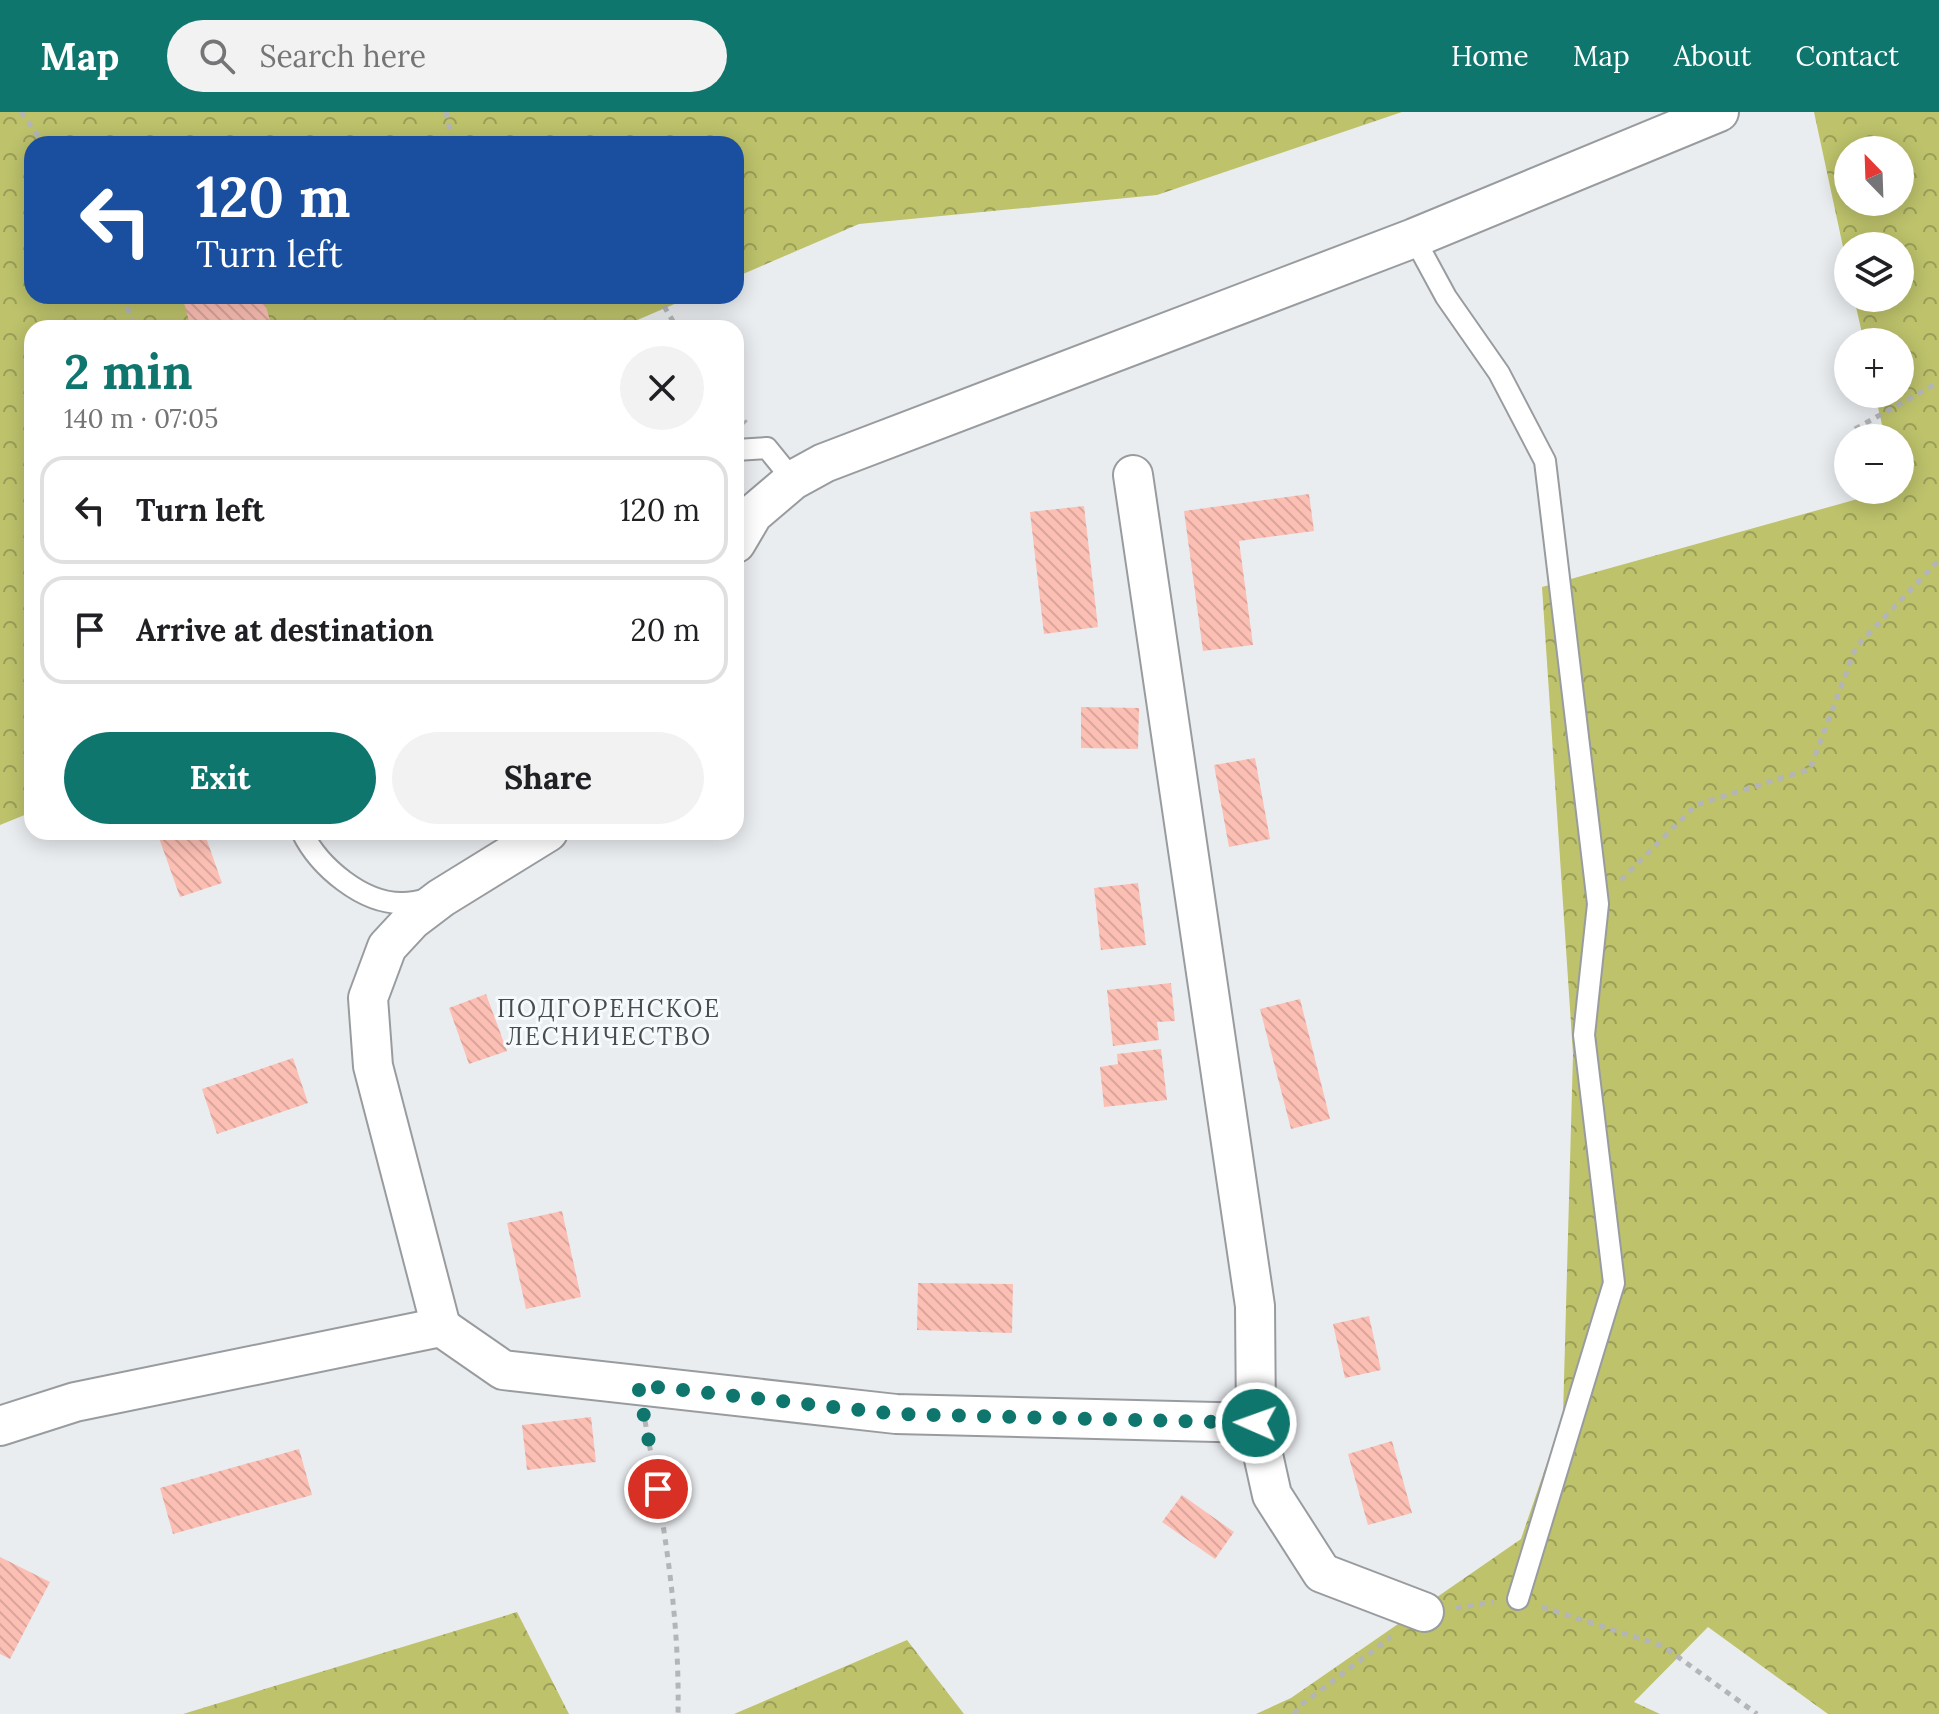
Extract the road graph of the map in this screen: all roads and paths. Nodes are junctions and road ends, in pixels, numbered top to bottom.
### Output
1 (21, 112) edge
2 (446, 112) edge
3 (1719, 112) edge
4 (38, 136) edge
5 (451, 136) edge
6 (1414, 238) junction
7 (1939, 382) edge
8 (1864, 424) edge
9 (744, 449) edge
10 (1133, 475) dead end
11 (793, 480) junction
12 (744, 529) edge
13 (1939, 560) edge
14 (306, 840) edge
15 (535, 840) edge
16 (441, 898) junction
17 (1598, 904) junction
18 (441, 1327) junction
19 (638, 1385) junction
20 (1256, 1423) junction
21 (0, 1426) edge
22 (1518, 1599) junction
23 (1424, 1612) junction
24 (678, 1714) edge
25 (1294, 1714) edge
26 (1757, 1714) edge

1 - 4 path
2 - 5 path
3 - 6 street
6 - 11 street
6 - 17 lane
7 - 8 path
9 - 11 lane
10 - 20 street
11 - 12 street
13 - 17 path
14 - 16 lane
15 - 16 street
16 - 18 street
17 - 22 lane
18 - 19 street
18 - 21 street
19 - 20 street
19 - 24 path
20 - 23 street
22 - 23 path
22 - 26 path
23 - 25 path

